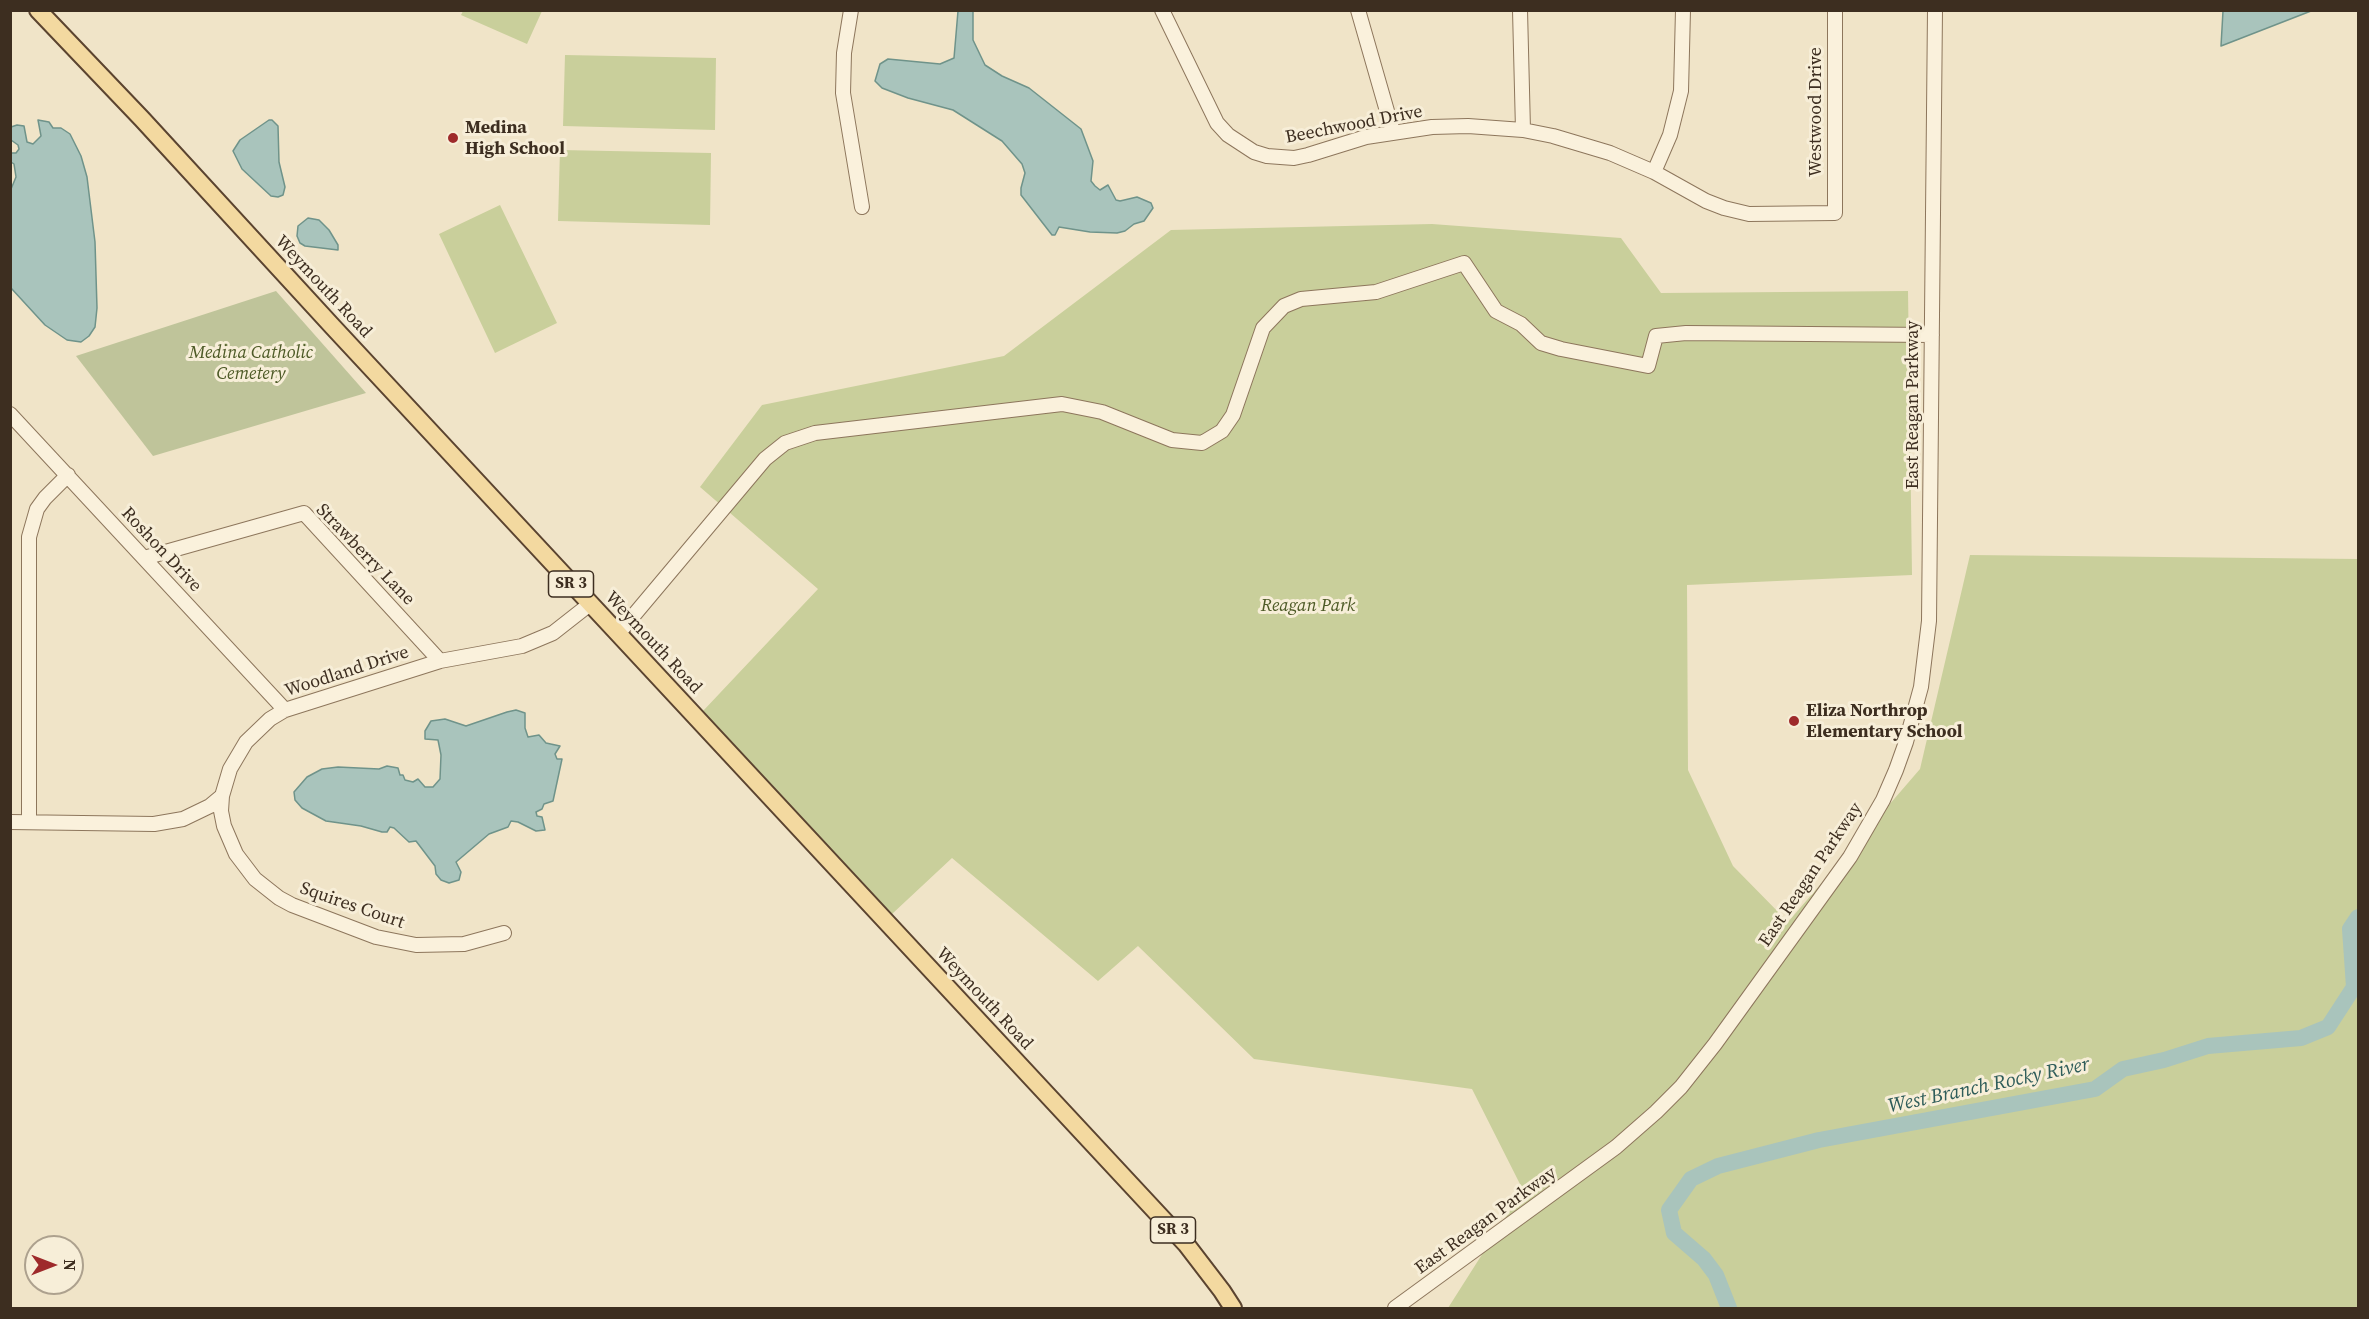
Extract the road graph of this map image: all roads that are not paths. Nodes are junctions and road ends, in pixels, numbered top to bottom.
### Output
1 (38, 10) edge
2 (851, 10) edge
3 (1162, 10) edge
4 (1358, 10) edge
5 (1520, 10) edge
6 (1683, 10) edge
7 (1834, 10) edge
8 (1935, 10) edge
9 (1523, 130) junction
10 (1393, 132) junction
11 (1654, 172) junction
12 (862, 207) dead end
13 (1834, 213) joint
14 (1932, 335) junction
15 (10, 414) edge
16 (68, 475) junction
17 (144, 558) junction
18 (590, 604) junction
19 (618, 634) junction
20 (440, 661) junction
21 (285, 711) junction
22 (222, 796) junction
23 (197, 813) junction
24 (10, 822) edge
25 (29, 822) junction
26 (224, 826) junction
27 (504, 933) dead end
28 (1233, 1308) edge
29 (1395, 1308) edge

1 - 18 main road, Weymouth Road / SR 3
2 - 12 street
3 - 10 street, Beechwood Drive
4 - 10 street
5 - 9 street
6 - 11 street
7 - 13 street, Westwood Drive
8 - 14 street, East Reagan Parkway
9 - 10 street, Beechwood Drive
9 - 11 street, Beechwood Drive
11 - 13 street, Beechwood Drive
14 - 19 street
14 - 29 street, East Reagan Parkway
15 - 16 street, Roshon Drive
16 - 17 street, Roshon Drive
16 - 25 street
17 - 20 street, Strawberry Lane
17 - 21 street, Roshon Drive
18 - 19 main road, Weymouth Road / SR 3
18 - 20 street, Woodland Drive
19 - 28 main road, Weymouth Road / SR 3
20 - 21 street, Woodland Drive
21 - 22 street, Woodland Drive
22 - 23 street
22 - 26 street, Squires Court
23 - 25 street
23 - 26 street
24 - 25 street
26 - 27 street, Squires Court

